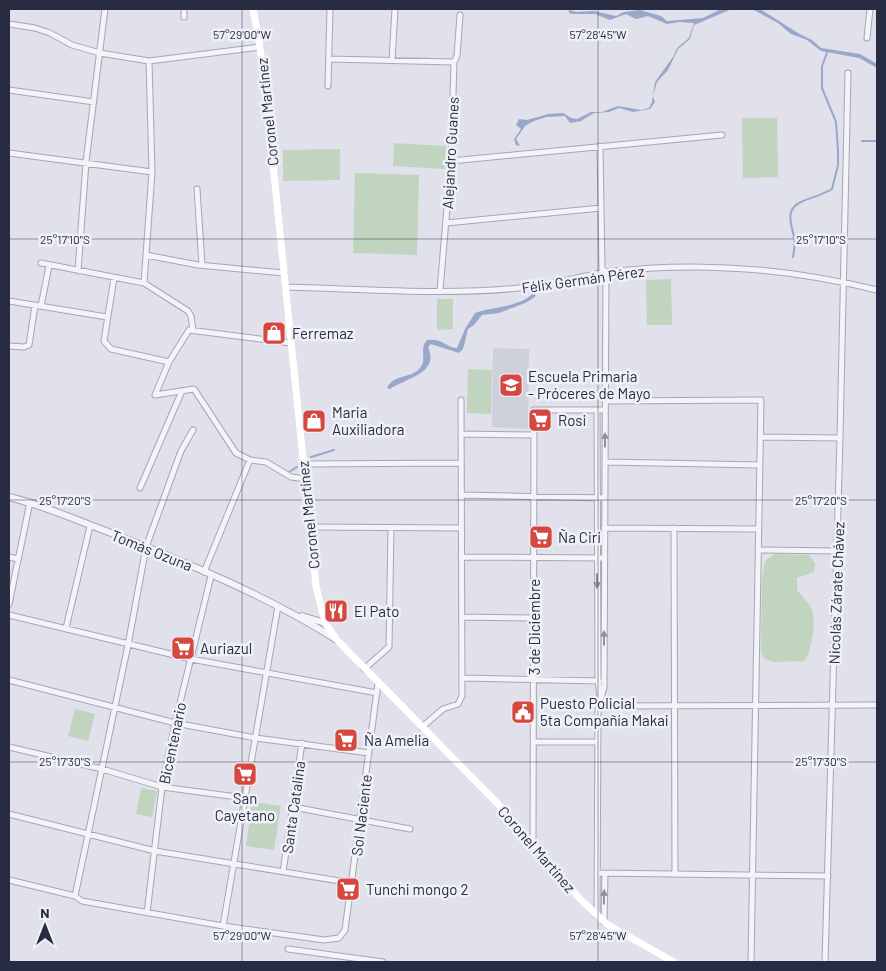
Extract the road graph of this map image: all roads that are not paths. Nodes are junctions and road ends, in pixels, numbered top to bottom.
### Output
1 (105, 9) edge
2 (184, 9) edge
3 (254, 9) edge
4 (330, 9) edge
5 (395, 9) edge
6 (870, 9) edge
7 (460, 15) dead end
8 (184, 17) dead end
9 (9, 24) edge
10 (867, 38) dead end
11 (260, 47) junction
12 (100, 53) junction
13 (329, 59) junction
14 (392, 60) junction
15 (149, 61) junction
16 (454, 62) junction
17 (848, 73) dead end
18 (328, 86) dead end
19 (9, 90) edge
20 (94, 102) junction
21 (722, 135) dead end
22 (600, 146) junction
23 (9, 153) edge
24 (451, 160) junction
25 (86, 162) junction
26 (152, 172) junction
27 (196, 189) dead end
28 (600, 208) junction
29 (446, 223) junction
30 (146, 255) junction
31 (41, 263) dead end
32 (202, 265) junction
33 (49, 266) junction
34 (78, 271) junction
35 (284, 272) junction
36 (606, 272) junction
37 (114, 278) junction
38 (842, 281) junction
39 (144, 283) junction
40 (286, 288) junction
41 (440, 290) junction
42 (877, 290) edge
43 (9, 301) edge
44 (38, 306) junction
45 (107, 317) junction
46 (193, 330) junction
47 (291, 343) junction
48 (9, 346) edge
49 (169, 362) junction
50 (182, 390) junction
51 (461, 400) dead end
52 (605, 401) junction
53 (597, 410) junction
54 (605, 410) junction
55 (193, 430) dead end
56 (461, 434) junction
57 (534, 435) junction
58 (760, 437) junction
59 (840, 438) junction
60 (250, 460) junction
61 (604, 462) junction
62 (304, 464) junction
63 (461, 464) junction
64 (760, 465) junction
65 (306, 479) junction
66 (140, 488) dead end
67 (461, 495) junction
68 (9, 497) edge
69 (534, 497) junction
70 (597, 498) junction
71 (604, 498) junction
72 (30, 502) junction
73 (90, 526) junction
74 (310, 527) junction
75 (391, 528) junction
76 (461, 528) junction
77 (604, 528) junction
78 (674, 528) junction
79 (759, 529) junction
80 (146, 547) junction
81 (758, 550) junction
82 (837, 551) junction
83 (9, 557) edge
84 (461, 557) junction
85 (534, 558) junction
86 (597, 558) junction
87 (604, 558) junction
88 (18, 559) junction
89 (204, 572) junction
90 (211, 576) junction
91 (9, 604) edge
92 (278, 606) junction
93 (291, 613) junction
94 (9, 615) edge
95 (462, 617) junction
96 (534, 618) junction
97 (325, 623) junction
98 (66, 628) junction
99 (338, 641) junction
100 (128, 645) junction
101 (190, 659) junction
102 (364, 669) junction
103 (266, 674) junction
104 (462, 678) junction
105 (534, 679) junction
106 (9, 680) edge
107 (598, 680) junction
108 (604, 681) junction
109 (378, 683) junction
110 (377, 693) junction
111 (600, 703) junction
112 (877, 705) edge
113 (674, 706) junction
114 (756, 706) junction
115 (832, 706) junction
116 (115, 707) junction
117 (175, 723) junction
118 (422, 727) junction
119 (256, 738) junction
120 (534, 742) junction
121 (597, 742) junction
122 (302, 743) junction
123 (9, 747) edge
124 (369, 753) junction
125 (102, 769) junction
126 (162, 787) junction
127 (245, 798) junction
128 (293, 807) junction
129 (9, 814) edge
130 (360, 820) junction
131 (410, 829) dead end
132 (89, 834) junction
133 (534, 843) junction
134 (155, 851) junction
135 (234, 864) junction
136 (284, 872) junction
137 (597, 873) junction
138 (605, 873) junction
139 (675, 874) junction
140 (753, 875) junction
141 (828, 876) junction
142 (9, 880) edge
143 (352, 883) junction
144 (75, 896) junction
145 (147, 913) junction
146 (597, 916) junction
147 (604, 922) junction
148 (224, 926) junction
149 (288, 949) dead end
150 (365, 961) edge
151 (383, 962) edge
152 (674, 962) edge
153 (751, 962) edge
154 (824, 962) edge

1 - 12 street
2 - 8 street
3 - 11 main road, Coronel Martínez
4 - 13 street
5 - 14 street
6 - 10 street
7 - 16 street, Alejandro Guanes
9 - 12 street
11 - 15 street
11 - 35 main road, Coronel Martínez
12 - 15 street
12 - 20 street
13 - 14 street
13 - 18 street
14 - 16 street
15 - 26 street
16 - 24 street, Alejandro Guanes
17 - 38 street, Nicolás Zárate Chávez
19 - 20 street
20 - 25 street
21 - 22 street
22 - 24 street
22 - 28 street
23 - 25 street
24 - 29 street, Alejandro Guanes
25 - 26 street
25 - 34 street
26 - 30 street
27 - 32 street
28 - 29 street
28 - 36 street
29 - 41 street, Alejandro Guanes
30 - 32 street
30 - 39 street
31 - 33 street
32 - 35 street
33 - 34 street
33 - 44 street
34 - 37 street
35 - 40 main road, Coronel Martínez
36 - 38 street, Félix Germán Pérez
36 - 41 street, Félix Germán Pérez
36 - 52 street
37 - 39 street
37 - 45 street
38 - 42 street, Félix Germán Pérez
38 - 59 street, Nicolás Zárate Chávez
39 - 46 street
40 - 41 street, Félix Germán Pérez
40 - 47 main road, Coronel Martínez
43 - 44 street
44 - 45 street
44 - 48 street
45 - 49 street
46 - 47 street
46 - 49 street
47 - 62 main road, Coronel Martínez
49 - 50 street
50 - 60 street
50 - 66 street
51 - 56 street
52 - 54 street
52 - 58 street
53 - 54 street
53 - 57 street, 3 de Diciembre
53 - 70 street
61 -> 54 street
55 - 80 street
56 - 57 street
56 - 63 street
57 - 69 street, 3 de Diciembre
58 - 59 street
58 - 64 street
59 - 82 street, Nicolás Zárate Chávez
60 - 65 street
60 - 89 street
61 - 64 street
61 - 71 street
62 - 63 street
62 - 65 main road, Coronel Martínez
63 - 67 street
64 - 79 street
65 - 74 main road, Coronel Martínez
67 - 69 street
67 - 76 street
68 - 72 street, Tomás Ozuna
69 - 70 street
69 - 85 street, 3 de Diciembre
70 - 71 street
70 - 86 street
71 - 77 street
72 - 73 street, Tomás Ozuna
72 - 88 street
73 - 80 street, Tomás Ozuna
73 - 98 street
74 - 75 street
74 - 97 main road, Coronel Martínez
75 - 76 street
75 - 102 street
76 - 84 street
77 - 78 street
77 - 87 street
78 - 79 street
78 - 113 street
79 - 81 street
80 - 89 street, Tomás Ozuna
80 - 100 street
81 - 82 street
81 - 114 street
82 - 115 street, Nicolás Zárate Chávez
83 - 88 street
84 - 85 street
84 - 95 street
85 - 86 street
85 - 96 street, 3 de Diciembre
86 - 87 street
86 -> 107 street
108 -> 87 street
88 - 91 street
89 - 90 street, Tomás Ozuna
90 - 92 street, Tomás Ozuna
90 - 101 street, Bicentenario
92 - 93 street, Tomás Ozuna
92 - 103 street
93 - 97 street, Tomás Ozuna
93 - 99 street, Tomás Ozuna
94 - 98 street
95 - 96 street
95 - 104 street
96 - 105 street, 3 de Diciembre
97 - 99 main road, Coronel Martínez
98 - 100 street
99 - 102 main road, Coronel Martínez
100 - 101 street
100 - 116 street
101 - 103 street
101 - 117 street, Bicentenario
102 - 109 main road, Coronel Martínez
103 - 110 street
103 - 119 street
104 - 105 street
104 - 118 street
105 - 107 street
105 - 120 street, 3 de Diciembre
106 - 116 street
107 - 108 street
107 - 111 street
108 - 111 street
109 - 110 street, Sol Naciente
109 - 118 main road, Coronel Martínez
110 - 124 street, Sol Naciente
111 - 113 street
111 - 121 street
112 - 115 street
113 - 114 street
113 - 139 street
114 - 115 street
114 - 140 street
115 - 141 street, Nicolás Zárate Chávez
116 - 117 street
116 - 125 street
117 - 119 street
117 - 126 street, Bicentenario
118 - 133 main road, Coronel Martínez
119 - 122 street
119 - 127 street
120 - 121 street
120 - 133 street, 3 de Diciembre
121 - 137 street
122 - 124 street
122 - 128 street, Santa Catalina
123 - 125 street
124 - 130 street, Sol Naciente
125 - 126 street
125 - 132 street
126 - 127 street
126 - 134 street, Bicentenario
127 - 135 street
128 - 130 street
128 - 136 street, Santa Catalina
129 - 132 street
130 - 131 street
130 - 143 street, Sol Naciente
132 - 134 street
132 - 144 street
133 - 146 main road, Coronel Martínez
134 - 135 street
134 - 145 street, Bicentenario
135 - 136 street
135 - 148 street
136 - 143 street
137 - 138 street
137 - 146 street
138 - 139 street
147 -> 138 street
139 - 140 street
140 - 141 street
140 - 153 street
141 - 154 street, Nicolás Zárate Chávez
142 - 144 street
143 - 148 street, Sol Naciente
144 - 145 street
145 - 148 street
146 - 147 main road, Coronel Martínez
147 - 152 main road, Coronel Martínez
149 - 150 street
150 - 151 street

